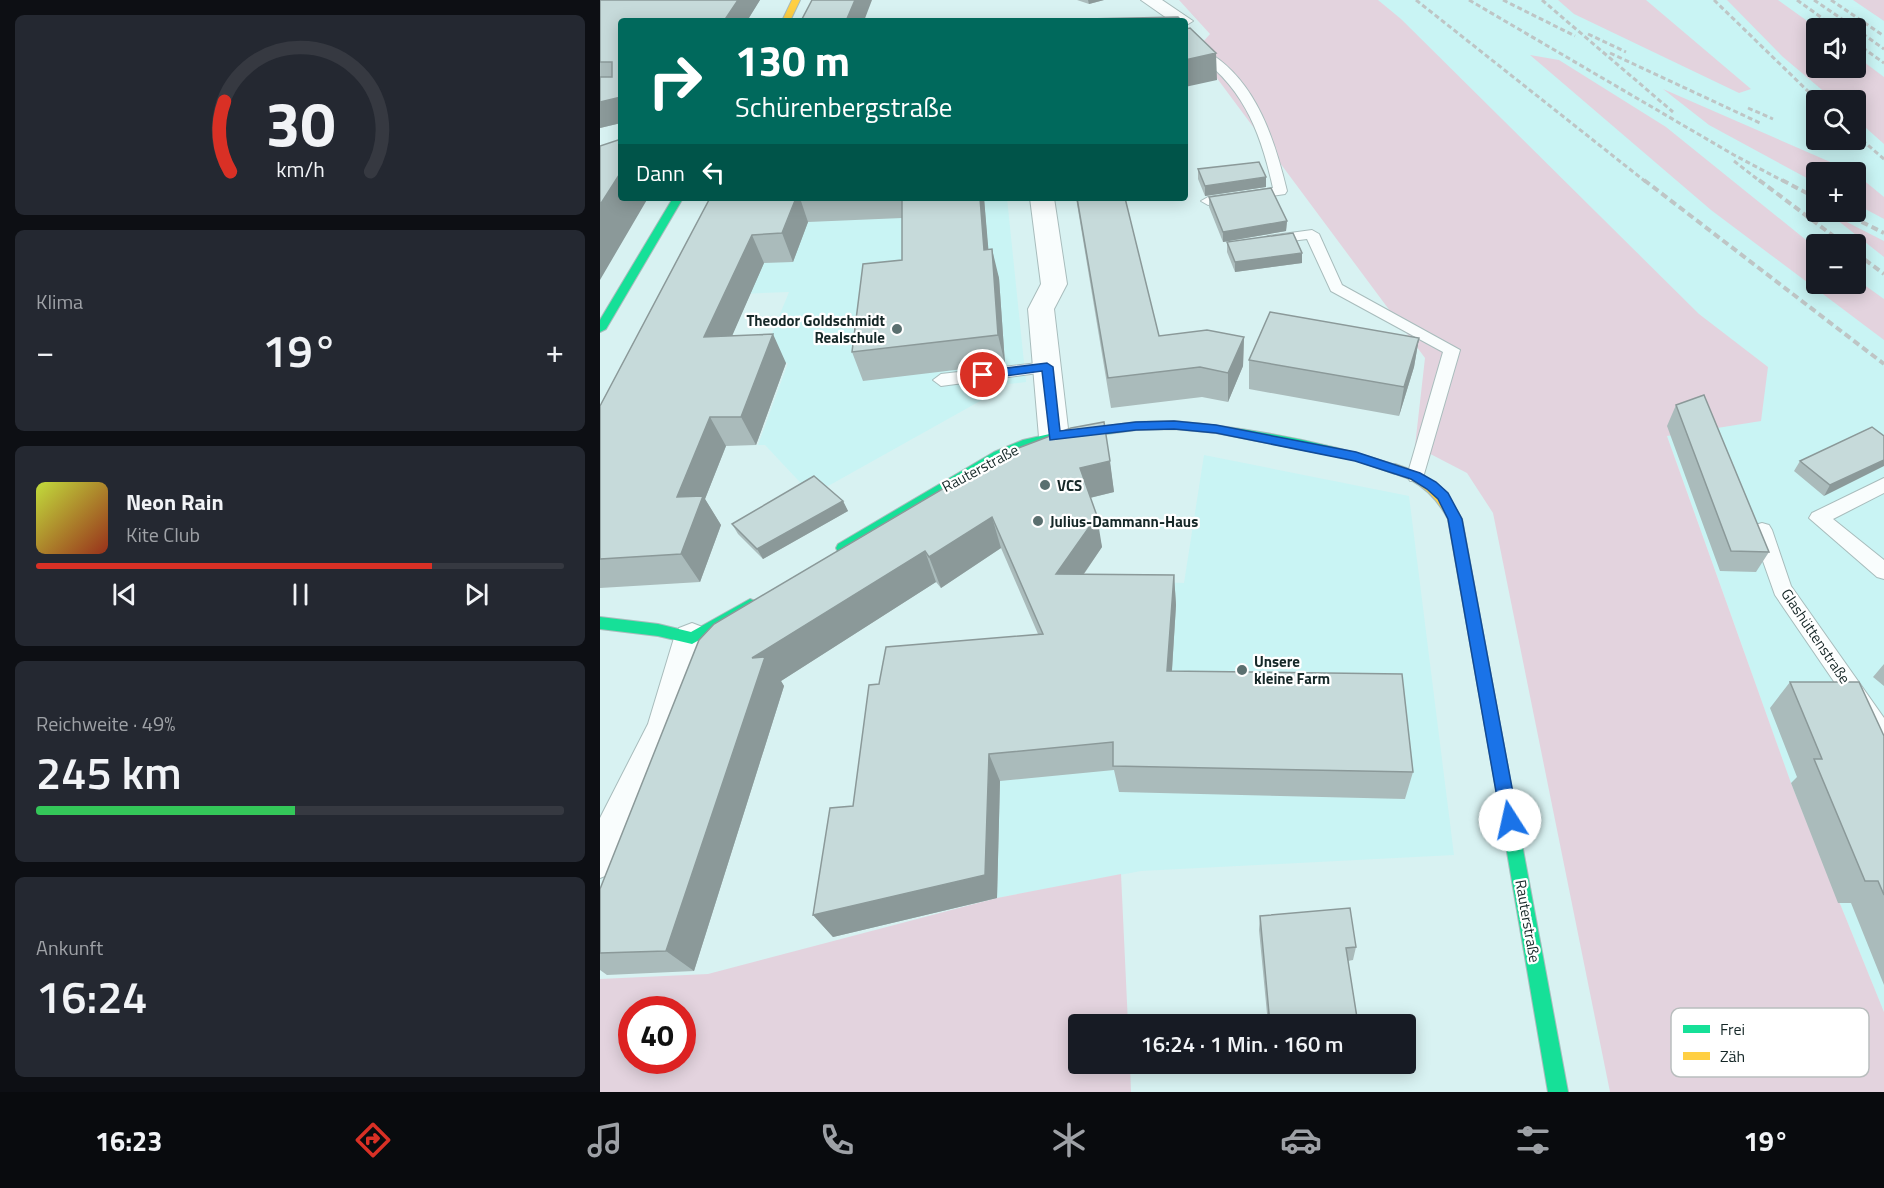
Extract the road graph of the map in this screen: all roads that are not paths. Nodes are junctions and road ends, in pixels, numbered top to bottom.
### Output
1 (796, 0) edge
2 (1150, 0) edge
3 (787, 18) edge
4 (1178, 18) edge
5 (1188, 28) edge
6 (1188, 47) edge
7 (676, 201) edge
8 (1042, 201) edge
9 (1208, 201) edge
10 (1248, 243) edge
11 (600, 329) edge
12 (1047, 367) junction
13 (941, 380) dead end
14 (1054, 436) junction
15 (1416, 476) junction
16 (1884, 485) edge
17 (1762, 530) edge
18 (836, 553) edge
19 (1884, 571) edge
20 (764, 596) edge
21 (600, 622) edge
22 (692, 638) junction
23 (1884, 736) edge
24 (600, 858) edge
25 (1558, 1092) edge

1 - 3 street
2 - 4 street
5 - 6 street
6 - 9 lane
7 - 11 street
8 - 12 street
10 - 15 lane
12 - 13 lane
12 - 14 street
14 - 15 street, Rauterstraße
14 - 18 street, Rauterstraße
15 - 25 street, Rauterstraße
16 - 19 lane
17 - 23 lane, Glashüttenstraße
20 - 22 street
21 - 22 street
22 - 24 street

